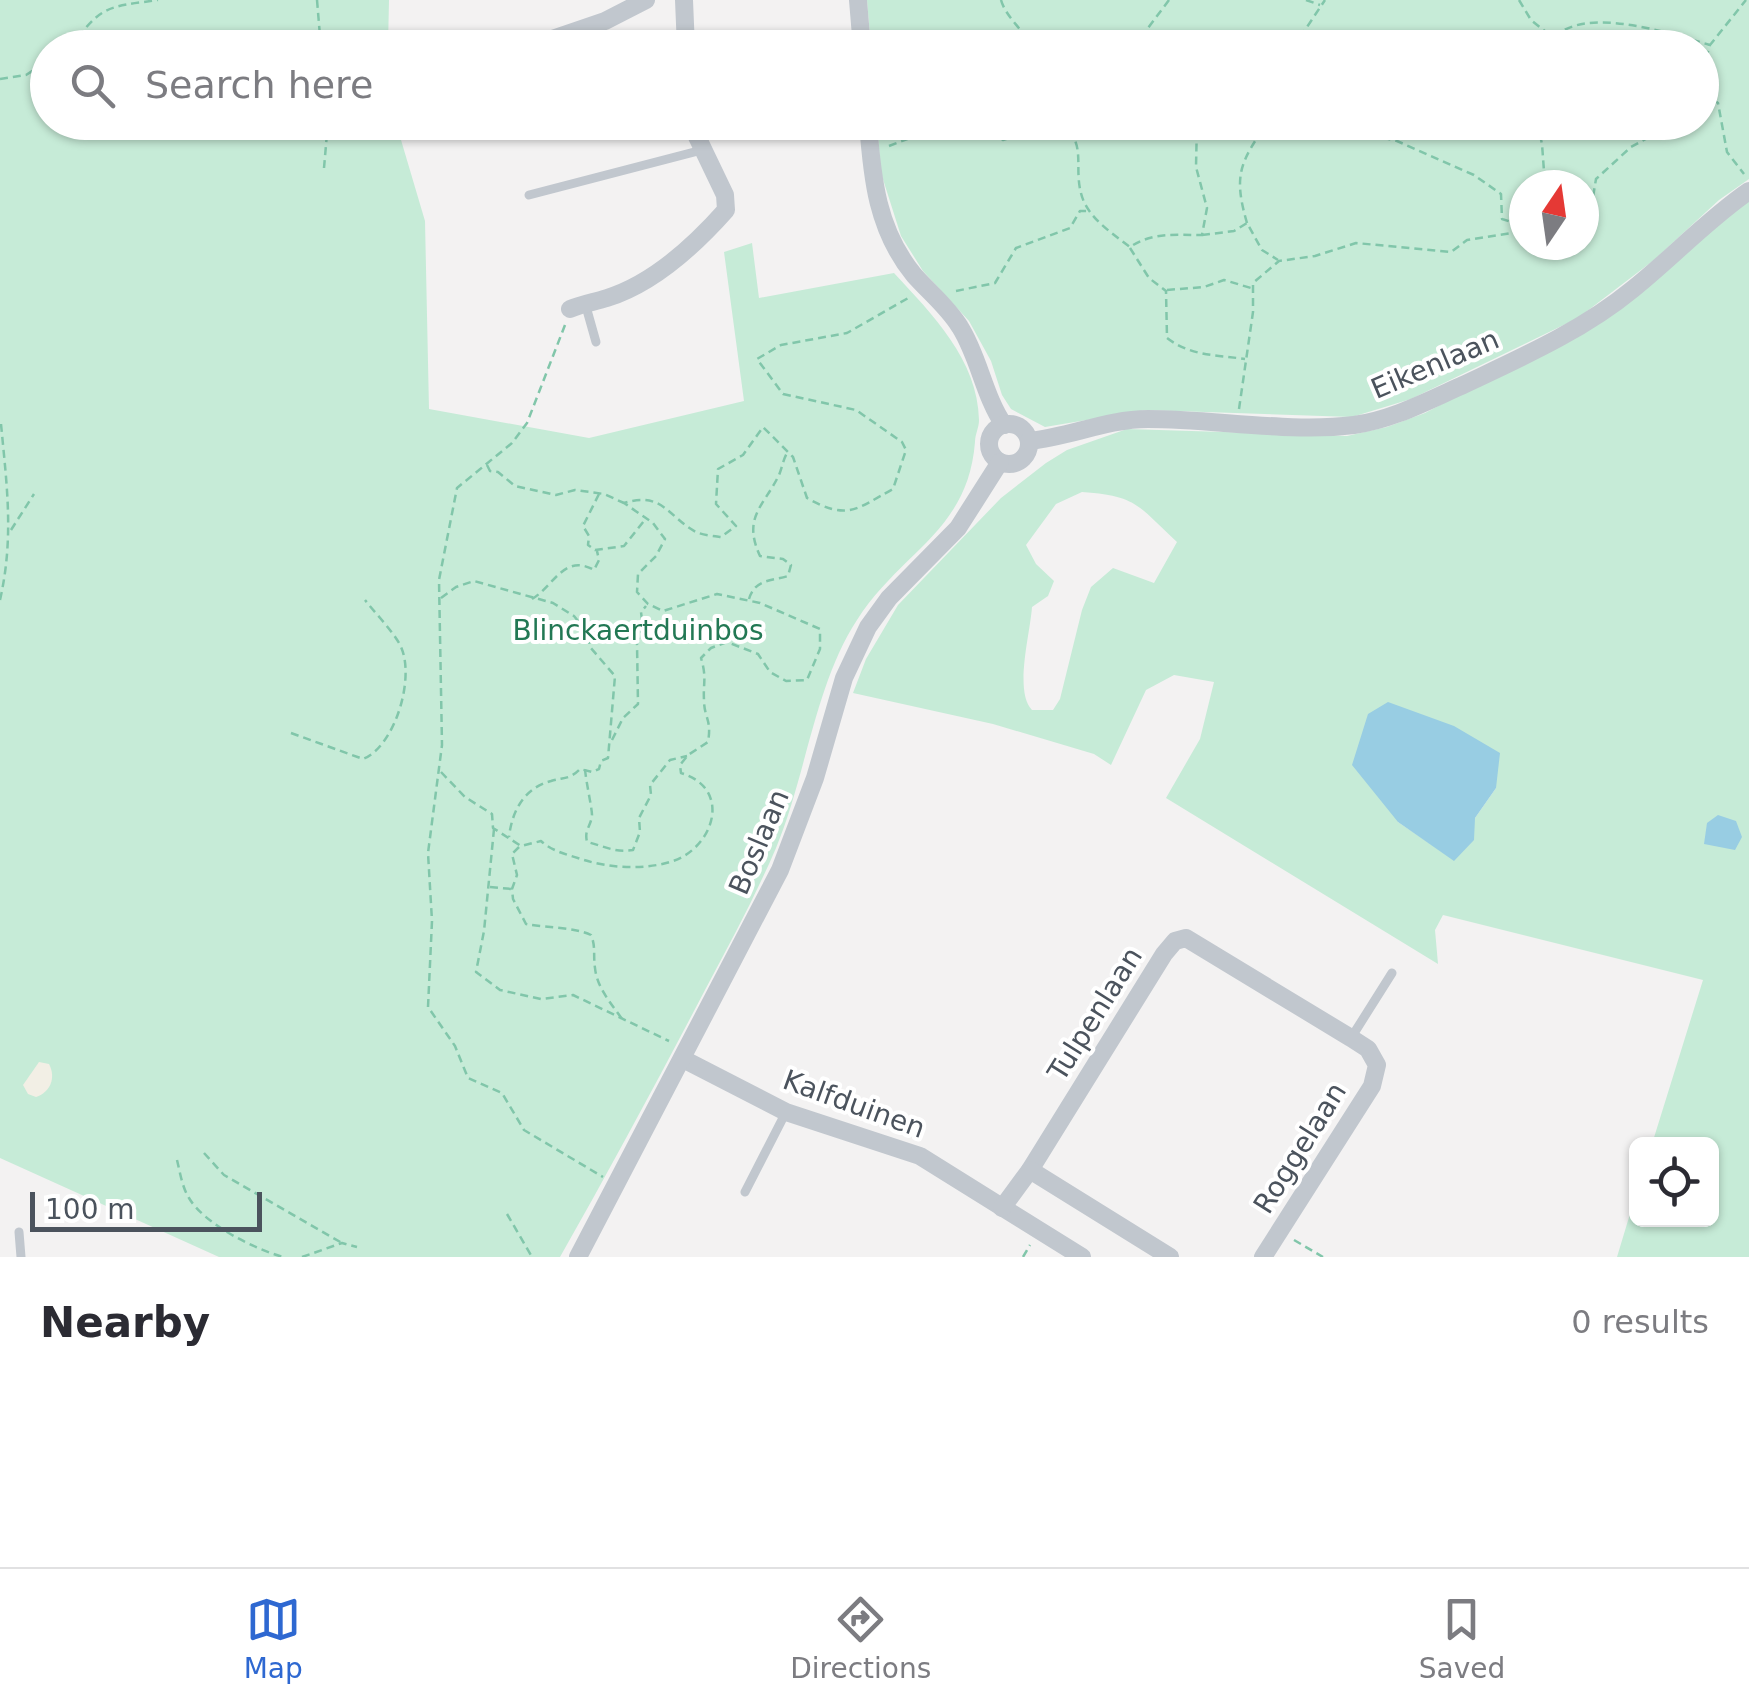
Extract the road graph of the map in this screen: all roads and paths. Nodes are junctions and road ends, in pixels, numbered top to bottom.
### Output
1 (158, 0) edge
2 (317, 0) edge
3 (646, 0) edge
4 (684, 0) edge
5 (858, 0) edge
6 (1001, 0) edge
7 (1169, 0) edge
8 (1306, 0) edge
9 (1325, 0) edge
10 (1519, 0) edge
11 (1746, 0) edge
12 (1322, 6) junction
13 (1617, 16) dead end
14 (1562, 23) dead end
15 (83, 30) edge
16 (320, 30) edge
17 (581, 30) edge
18 (685, 30) edge
19 (860, 30) edge
20 (1022, 30) edge
21 (1146, 30) edge
22 (1305, 30) edge
23 (1544, 30) edge
24 (1556, 30) edge
25 (1662, 30) edge
26 (1719, 34) edge
27 (30, 73) edge
28 (0, 79) edge
29 (1719, 108) edge
30 (326, 140) edge
31 (698, 140) edge
32 (869, 140) edge
33 (908, 140) edge
34 (1077, 140) edge
35 (1197, 140) edge
36 (1256, 140) edge
37 (1390, 140) edge
38 (1541, 140) edge
39 (1642, 140) edge
40 (702, 150) junction
41 (870, 156) junction
42 (324, 168) dead end
43 (1543, 170) edge
44 (1599, 176) edge
45 (1749, 179) edge
46 (1749, 191) edge
47 (529, 195) dead end
48 (1090, 210) junction
49 (1509, 221) edge
50 (1247, 223) junction
51 (1509, 231) edge
52 (1202, 235) junction
53 (1130, 247) junction
54 (1279, 261) junction
55 (1253, 288) junction
56 (1166, 291) junction
57 (934, 295) junction
58 (577, 306) junction
59 (596, 342) dead end
60 (1247, 359) junction
61 (1237, 422) junction
62 (1, 424) edge
63 (1004, 425) junction
64 (1029, 440) junction
65 (788, 450) junction
66 (1000, 462) junction
67 (486, 463) junction
68 (34, 494) dead end
69 (600, 494) junction
70 (624, 503) junction
71 (644, 519) junction
72 (10, 531) junction
73 (596, 550) junction
74 (440, 599) junction
75 (532, 599) junction
76 (0, 600) edge
77 (364, 600) dead end
78 (748, 600) junction
79 (648, 604) junction
80 (291, 733) dead end
81 (611, 741) junction
82 (688, 756) junction
83 (586, 768) junction
84 (441, 772) junction
85 (494, 829) junction
86 (509, 837) junction
87 (521, 846) junction
88 (488, 886) junction
89 (512, 889) junction
90 (1392, 973) dead end
91 (623, 1020) junction
92 (1352, 1038) junction
93 (686, 1052) junction
94 (1377, 1065) joint
95 (786, 1112) junction
96 (204, 1154) dead end
97 (177, 1160) dead end
98 (1030, 1170) junction
99 (616, 1184) junction
100 (745, 1192) dead end
101 (1002, 1208) junction
102 (507, 1214) dead end
103 (19, 1232) dead end
104 (1280, 1232) junction
105 (342, 1243) junction
106 (357, 1247) dead end
107 (21, 1257) edge
108 (283, 1257) edge
109 (303, 1257) edge
110 (532, 1257) edge
111 (578, 1257) edge
112 (1082, 1257) edge
113 (1170, 1257) edge
114 (1263, 1257) edge
115 (1323, 1257) edge

1 - 15 path
2 - 16 path
3 - 17 street
4 - 18 street
5 - 19 street
6 - 20 path
7 - 21 path
8 - 12 path
9 - 12 path
10 - 23 path
11 - 26 path
12 - 22 path
13 - 25 path
14 - 24 path
27 - 28 path
29 - 45 path
30 - 42 path
31 - 40 street
32 - 41 street, Boslaan
33 - 41 path
34 - 48 path
35 - 52 path
36 - 50 path
37 - 49 path
38 - 43 path
39 - 44 path
40 - 47 lane
40 - 58 street
41 - 57 street, Boslaan
46 - 61 street, Eikenlaan
48 - 53 path
48 - 57 path
50 - 52 path
50 - 54 path
51 - 54 path
52 - 53 path
53 - 56 path
54 - 55 path
55 - 56 path
55 - 60 path
56 - 60 path
57 - 63 street, Boslaan
57 - 65 path
58 - 59 lane
58 - 67 path
60 - 61 path
61 - 64 street, Eikenlaan
62 - 72 path
63 - 64 street
63 - 66 street, Boslaan
64 - 66 street, Boslaan
65 - 70 path
65 - 78 path
66 - 93 street, Boslaan
67 - 69 path
67 - 74 path
68 - 72 path
69 - 70 path
69 - 73 path
70 - 71 path
71 - 73 path
71 - 79 path
72 - 76 path
73 - 75 path
74 - 75 path
74 - 84 path
75 - 81 path
77 - 80 path
78 - 79 path
78 - 82 path
79 - 81 path
81 - 83 path
82 - 83 path
82 - 87 path
83 - 86 path
84 - 85 path
84 - 99 path
85 - 86 path
85 - 88 path
86 - 87 path
87 - 89 path
88 - 89 path
88 - 91 path
89 - 91 path
90 - 92 lane
91 - 93 path
92 - 94 street, Tulpenlaan
92 - 98 street, Tulpenlaan
93 - 95 street, Kalfduinen
93 - 99 street, Boslaan
94 - 104 street, Roggelaan
95 - 100 lane
95 - 101 street, Kalfduinen
96 - 105 path
97 - 108 path
98 - 101 street
98 - 113 street
99 - 111 street, Boslaan
101 - 112 street, Kalfduinen
102 - 110 path
103 - 107 lane
104 - 114 street, Roggelaan
104 - 115 path
105 - 106 path
105 - 109 path

